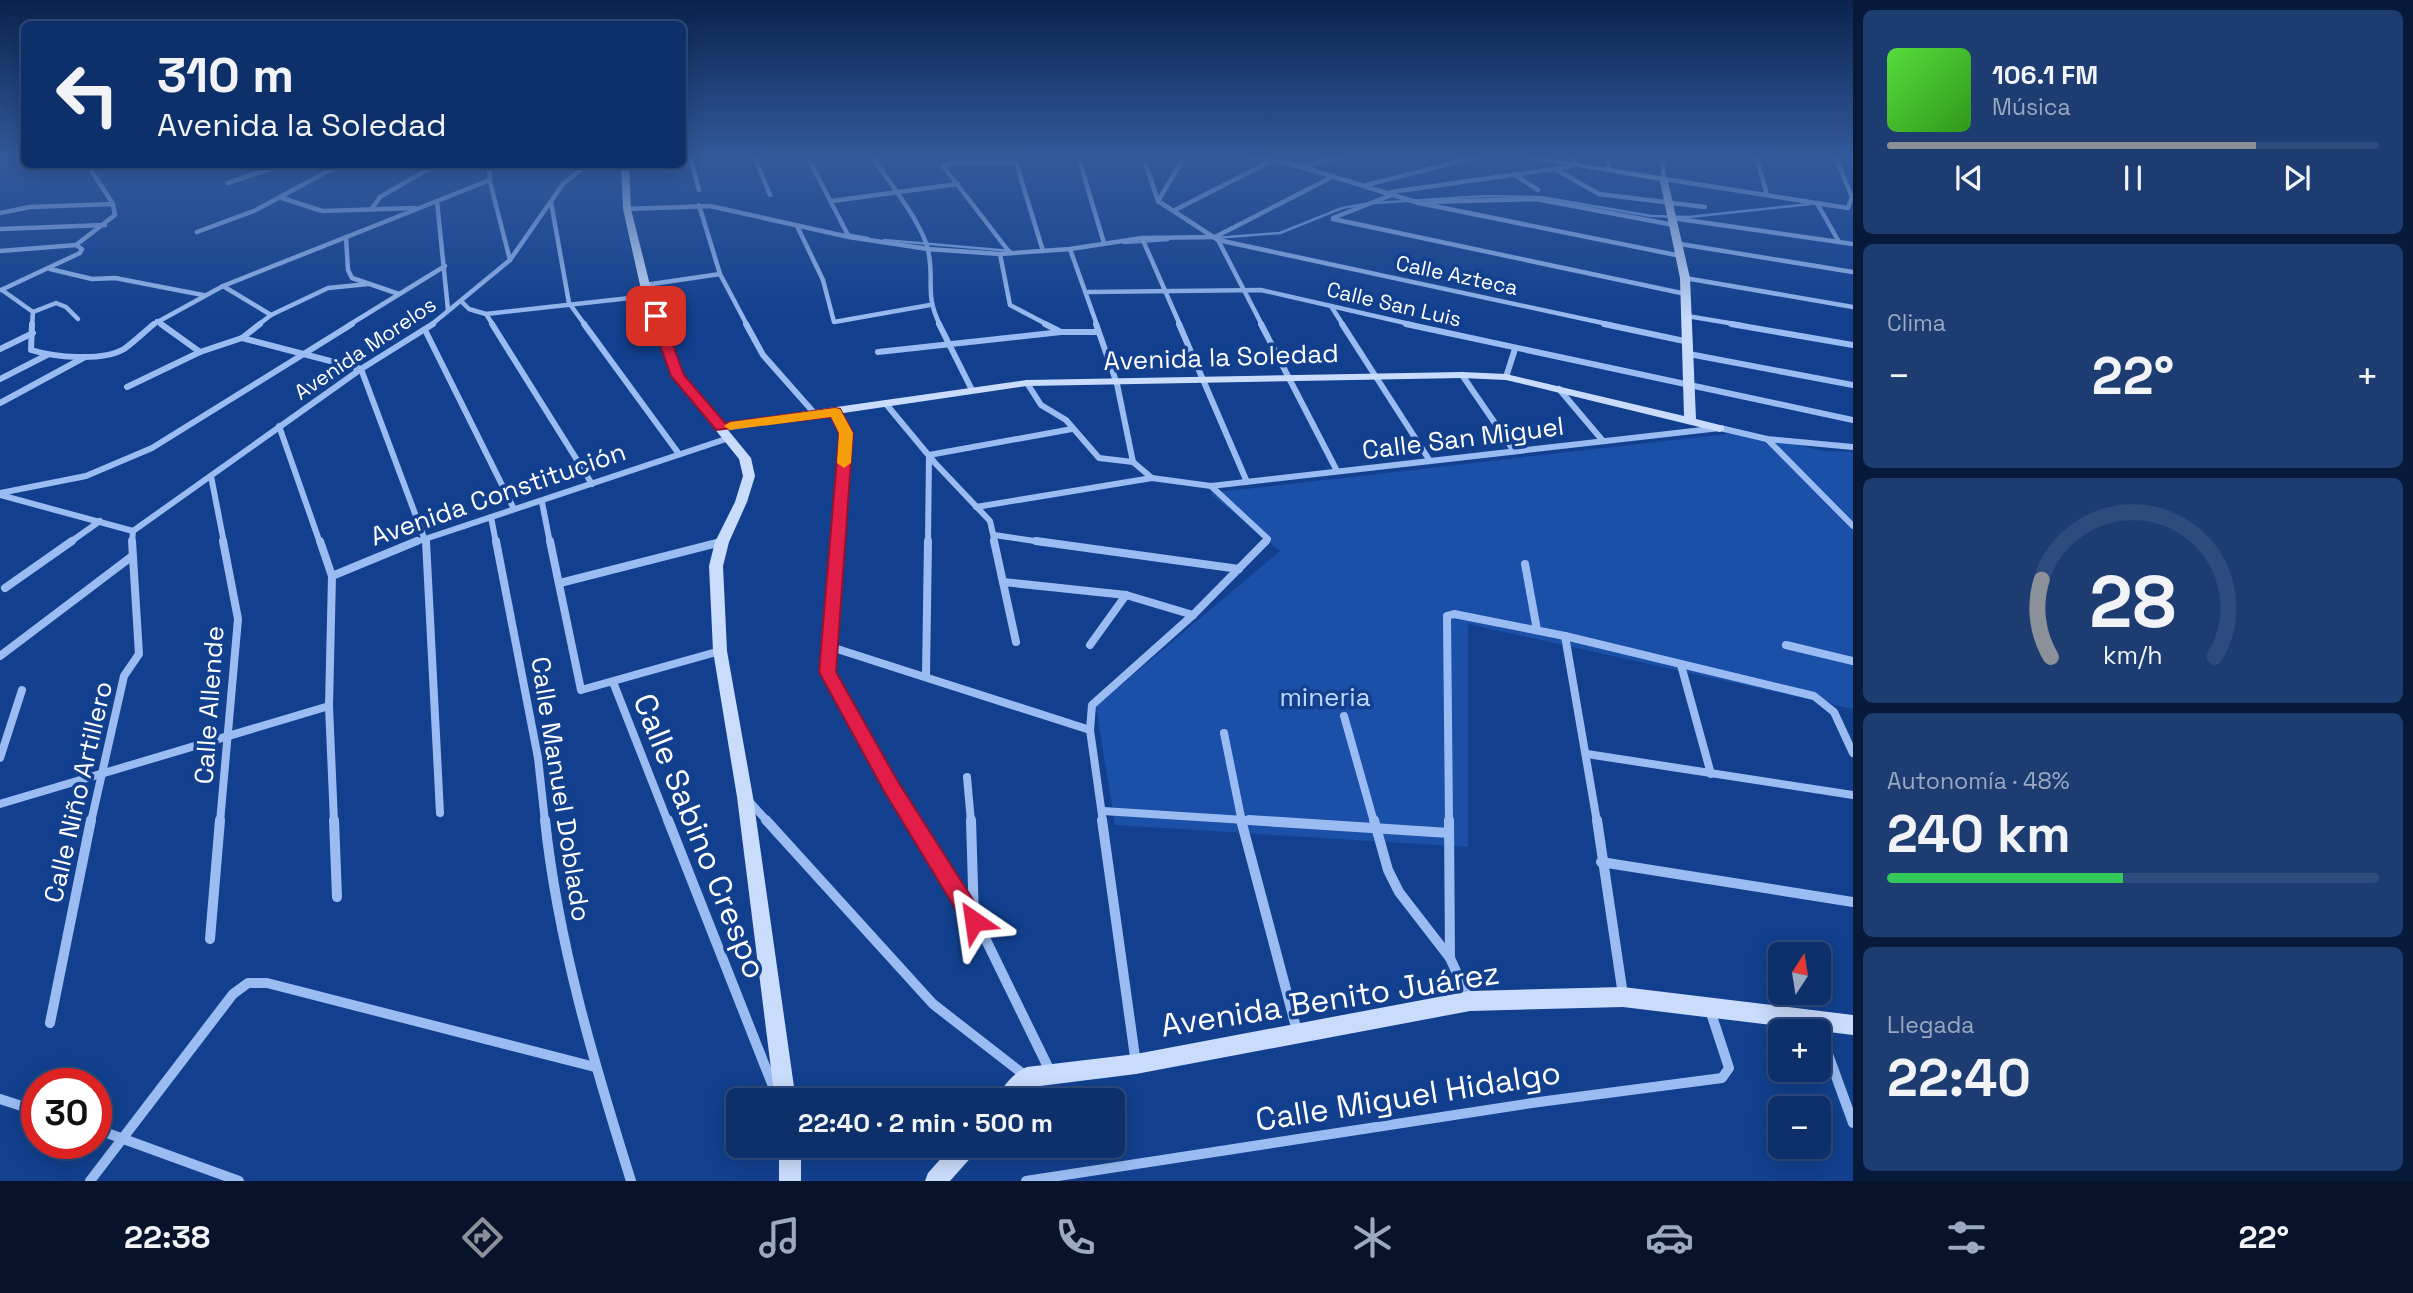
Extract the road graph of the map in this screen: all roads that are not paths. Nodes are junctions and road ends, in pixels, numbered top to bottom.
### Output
1 (114, 211) edge
2 (249, 211) edge
3 (411, 211) edge
4 (438, 211) edge
5 (498, 211) edge
6 (545, 211) edge
7 (553, 211) edge
8 (628, 211) edge
9 (701, 211) edge
10 (725, 211) edge
11 (837, 211) edge
12 (907, 211) edge
13 (978, 211) edge
14 (1030, 211) edge
15 (1094, 211) edge
16 (1177, 211) edge
17 (1267, 211) edge
18 (1352, 211) edge
19 (1459, 211) edge
20 (1611, 211) edge
21 (1670, 211) edge
22 (1822, 211) edge
23 (1673, 221) junction
24 (106, 225) junction
25 (798, 228) junction
26 (0, 229) edge
27 (197, 232) dead end
28 (346, 237) junction
29 (849, 237) junction
30 (1142, 238) junction
31 (1216, 238) junction
32 (1839, 242) junction
33 (1104, 243) junction
34 (1680, 244) junction
35 (1853, 244) edge
36 (76, 245) junction
37 (928, 249) junction
38 (1070, 249) junction
39 (1043, 250) junction
40 (0, 251) edge
41 (1010, 253) junction
42 (1000, 254) junction
43 (1681, 256) junction
44 (510, 260) junction
45 (446, 266) junction
46 (50, 269) junction
47 (1853, 272) edge
48 (720, 274) junction
49 (1685, 278) junction
50 (368, 284) junction
51 (223, 286) junction
52 (1242, 288) junction
53 (1, 290) edge
54 (647, 290) junction
55 (1165, 291) junction
56 (1088, 292) junction
57 (398, 293) junction
58 (1686, 294) junction
59 (204, 295) junction
60 (462, 302) junction
61 (569, 303) junction
62 (930, 304) junction
63 (1331, 305) junction
64 (1853, 307) edge
65 (448, 310) junction
66 (33, 312) junction
67 (486, 314) junction
68 (271, 315) junction
69 (1688, 316) junction
70 (78, 319) dead end
71 (157, 321) junction
72 (425, 330) junction
73 (1061, 332) junction
74 (1098, 332) junction
75 (33, 333) junction
76 (242, 338) junction
77 (1689, 342) junction
78 (951, 343) junction
79 (1853, 345) edge
80 (0, 349) edge
81 (1515, 349) junction
82 (200, 352) junction
83 (878, 352) dead end
84 (302, 353) junction
85 (1689, 354) junction
86 (47, 355) junction
87 (86, 357) junction
88 (361, 369) junction
89 (1462, 375) junction
90 (1375, 376) junction
91 (1506, 377) junction
92 (1288, 378) junction
93 (0, 379) edge
94 (1203, 380) junction
95 (1027, 383) junction
96 (1117, 384) junction
97 (1853, 385) edge
98 (1688, 386) junction
99 (127, 387) dead end
100 (1559, 389) junction
101 (972, 390) junction
102 (0, 403) edge
103 (886, 404) junction
104 (835, 412) junction
105 (816, 415) junction
106 (1690, 420) junction
107 (1853, 420) edge
108 (279, 426) junction
109 (1720, 428) junction
110 (1072, 429) junction
111 (725, 433) junction
112 (1767, 439) junction
113 (1603, 441) junction
114 (1853, 447) edge
115 (1514, 451) junction
116 (679, 454) junction
117 (929, 455) junction
118 (1430, 461) junction
119 (1133, 462) junction
120 (1337, 471) junction
121 (211, 476) junction
122 (1152, 478) junction
123 (1247, 482) junction
124 (592, 484) junction
125 (1211, 486) junction
126 (0, 494) edge
127 (542, 502) junction
128 (976, 507) junction
129 (514, 509) junction
130 (491, 517) junction
131 (100, 521) junction
132 (1853, 526) edge
133 (133, 531) junction
134 (994, 535) junction
135 (426, 537) junction
136 (722, 542) junction
137 (131, 557) junction
138 (1525, 564) dead end
139 (1239, 569) junction
140 (332, 576) junction
141 (1003, 582) junction
142 (560, 583) junction
143 (5, 588) dead end
144 (1126, 595) junction
145 (1193, 615) junction
146 (1537, 631) junction
147 (1565, 636) junction
148 (1016, 642) dead end
149 (1090, 645) dead end
150 (1786, 645) dead end
151 (831, 646) junction
152 (720, 651) junction
153 (0, 656) edge
154 (1853, 661) edge
155 (1681, 666) junction
156 (926, 674) junction
157 (613, 682) junction
158 (22, 690) dead end
159 (329, 706) junction
160 (1344, 716) dead end
161 (1090, 730) junction
162 (1224, 733) dead end
163 (230, 738) junction
164 (1853, 753) edge
165 (1587, 754) junction
166 (0, 758) edge
167 (1711, 774) junction
168 (100, 775) junction
169 (967, 777) dead end
170 (1853, 795) edge
171 (745, 797) junction
172 (0, 804) edge
173 (1103, 811) junction
174 (440, 813) dead end
175 (1241, 819) junction
176 (1374, 828) junction
177 (1449, 833) junction
178 (1601, 862) junction
179 (337, 897) dead end
180 (1853, 902) edge
181 (974, 921) junction
182 (210, 939) dead end
183 (1450, 958) junction
184 (1623, 997) junction
185 (1470, 1000) junction
186 (1708, 1006) junction
187 (1807, 1019) edge
188 (50, 1023) dead end
189 (1831, 1023) edge
190 (1853, 1026) edge
191 (1297, 1032) junction
192 (1831, 1063) edge
193 (1136, 1064) junction
194 (595, 1067) junction
195 (1051, 1073) junction
196 (1027, 1076) junction
197 (774, 1088) edge
198 (784, 1088) edge
199 (1017, 1088) edge
200 (0, 1099) edge
201 (21, 1106) edge
202 (1853, 1123) edge
203 (112, 1134) edge
204 (122, 1137) junction
205 (790, 1158) edge
206 (956, 1158) edge
207 (90, 1181) edge
208 (239, 1181) edge
209 (631, 1181) edge
210 (790, 1181) edge
211 (936, 1181) edge
212 (1026, 1181) edge

1 - 24 street
2 - 27 street
3 - 28 street
4 - 45 street
5 - 44 street
6 - 44 street, Avenida Morelos
7 - 61 street
8 - 54 street
9 - 48 street
10 - 25 street
11 - 29 street
12 - 37 street
13 - 41 street
14 - 39 street
15 - 33 street
16 - 31 street
17 - 31 street
18 - 58 street
19 - 43 street
20 - 23 street
21 - 23 street
22 - 32 street
23 - 32 street
23 - 34 street
24 - 26 street
24 - 36 street
25 - 29 street
25 - 62 street
28 - 50 street
28 - 51 street
29 - 37 street
30 - 31 street
30 - 33 street
30 - 55 street
31 - 52 street
31 - 77 street, Calle Azteca
32 - 35 street
33 - 38 street
34 - 43 street
34 - 47 street
36 - 40 street
36 - 46 street
37 - 42 street
37 - 62 street
38 - 39 street
38 - 56 street
39 - 41 street
41 - 42 street
42 - 73 street
43 - 49 street
44 - 60 street, Avenida Morelos
45 - 57 street
45 - 65 street
46 - 53 street
46 - 59 street
48 - 54 street
48 - 105 street
49 - 58 street
49 - 64 street
50 - 57 street
50 - 68 street
51 - 59 street
51 - 68 street
52 - 55 street, Calle San Luis
52 - 63 street, Calle San Luis
52 - 92 street
53 - 66 street
54 - 61 street
54 - 111 street
55 - 56 street, Calle San Luis
55 - 94 street
56 - 74 street
57 - 84 street
58 - 69 street
59 - 71 street
60 - 65 street, Avenida Morelos
60 - 67 street
61 - 67 street
61 - 116 street
62 - 78 street
63 - 81 street, Calle San Luis
63 - 90 street
65 - 72 street, Avenida Morelos
66 - 70 street
66 - 75 street
67 - 124 street
68 - 76 street
69 - 77 street
69 - 79 street
71 - 82 street
71 - 87 street
72 - 88 street, Avenida Morelos
72 - 129 street
73 - 74 street
73 - 78 street
74 - 96 street
75 - 80 street
75 - 86 street
76 - 82 street
76 - 84 street
77 - 85 street
78 - 83 street
78 - 101 street
81 - 91 street
81 - 98 street, Calle San Luis
82 - 99 street
84 - 88 street
84 - 126 street
85 - 97 street
85 - 98 street
86 - 87 street
86 - 93 street
87 - 102 street
88 - 108 street, Avenida Morelos
88 - 135 street
89 - 90 street, Avenida la Soledad
89 - 91 street, Avenida la Soledad
89 - 115 street
90 - 92 street, Avenida la Soledad
90 - 118 street
91 - 100 street, Avenida la Soledad
92 - 94 street, Avenida la Soledad
92 - 120 street
94 - 96 street, Avenida la Soledad
94 - 123 street
95 - 96 street, Avenida la Soledad
95 - 101 street, Avenida la Soledad
95 - 110 street
96 - 119 street
98 - 106 street
98 - 107 street, Calle San Luis
100 - 106 street, Avenida la Soledad
100 - 113 street
101 - 103 street, Avenida la Soledad
103 - 104 street, Avenida la Soledad
103 - 117 street
104 - 105 street, Avenida la Soledad
104 - 151 street
105 - 111 street, Avenida la Soledad
106 - 109 street, Avenida la Soledad
108 - 121 street, Avenida Morelos
108 - 140 street
109 - 112 street, Calle San Miguel
109 - 113 street, Calle San Miguel
110 - 117 street
110 - 119 street
111 - 116 street, Avenida Constitución
111 - 136 street
112 - 114 street, Calle San Miguel
112 - 132 street
113 - 115 street, Calle San Miguel
115 - 118 street, Calle San Miguel
116 - 124 street, Avenida Constitución
117 - 128 street
117 - 156 street
118 - 120 street, Calle San Miguel
119 - 122 street
120 - 123 street, Calle San Miguel
121 - 133 street, Avenida Morelos
121 - 163 street, Calle Allende
122 - 125 street, Calle San Miguel
122 - 128 street, Calle San Miguel
123 - 125 street, Calle San Miguel
124 - 127 street, Avenida Constitución
125 - 139 street
126 - 131 street
127 - 129 street, Avenida Constitución
127 - 142 street, Calle Sabino Crespo
128 - 134 street
129 - 130 street, Avenida Constitución
130 - 135 street, Avenida Constitución
130 - 194 street, Calle Manuel Doblado
131 - 133 street
131 - 143 street
133 - 137 street, Calle Niño Artillero
134 - 139 street
134 - 141 street
135 - 140 street, Avenida Constitución
135 - 174 street
136 - 142 street
136 - 152 street
137 - 153 street
137 - 168 street, Calle Niño Artillero
138 - 146 street
139 - 145 street
140 - 159 street
141 - 144 street
141 - 148 street
142 - 157 street, Calle Sabino Crespo
144 - 145 street
144 - 149 street
145 - 161 street
146 - 147 street
146 - 177 street
147 - 155 street
147 - 165 street
150 - 154 street
151 - 156 street
151 - 181 street
152 - 157 street
152 - 171 street
155 - 164 street
155 - 167 street
156 - 161 street
157 - 197 street, Calle Sabino Crespo
158 - 166 street
159 - 163 street
159 - 179 street
160 - 176 street
161 - 173 street
162 - 175 street
163 - 168 street
163 - 182 street, Calle Allende
165 - 167 street
165 - 178 street
167 - 170 street
168 - 172 street
168 - 188 street, Calle Niño Artillero
169 - 181 street
171 - 196 street
171 - 198 street
173 - 175 street
173 - 193 street
175 - 176 street
175 - 191 street
176 - 177 street
176 - 183 street
177 - 183 street
178 - 180 street
178 - 184 street
181 - 195 street
183 - 185 street
184 - 185 street, Avenida Benito Juárez
184 - 186 street, Avenida Benito Juárez
185 - 191 street, Avenida Benito Juárez
186 - 187 street, Avenida Benito Juárez
186 - 212 street, Calle Miguel Hidalgo
189 - 190 street, Avenida Benito Juárez
191 - 193 street, Avenida Benito Juárez
192 - 202 street
193 - 195 street, Avenida Benito Juárez
194 - 204 street
194 - 209 street, Calle Manuel Doblado
195 - 196 street, Avenida Benito Juárez
196 - 199 street
200 - 201 street
203 - 204 street
204 - 207 street
204 - 208 street
205 - 210 street
206 - 211 street

